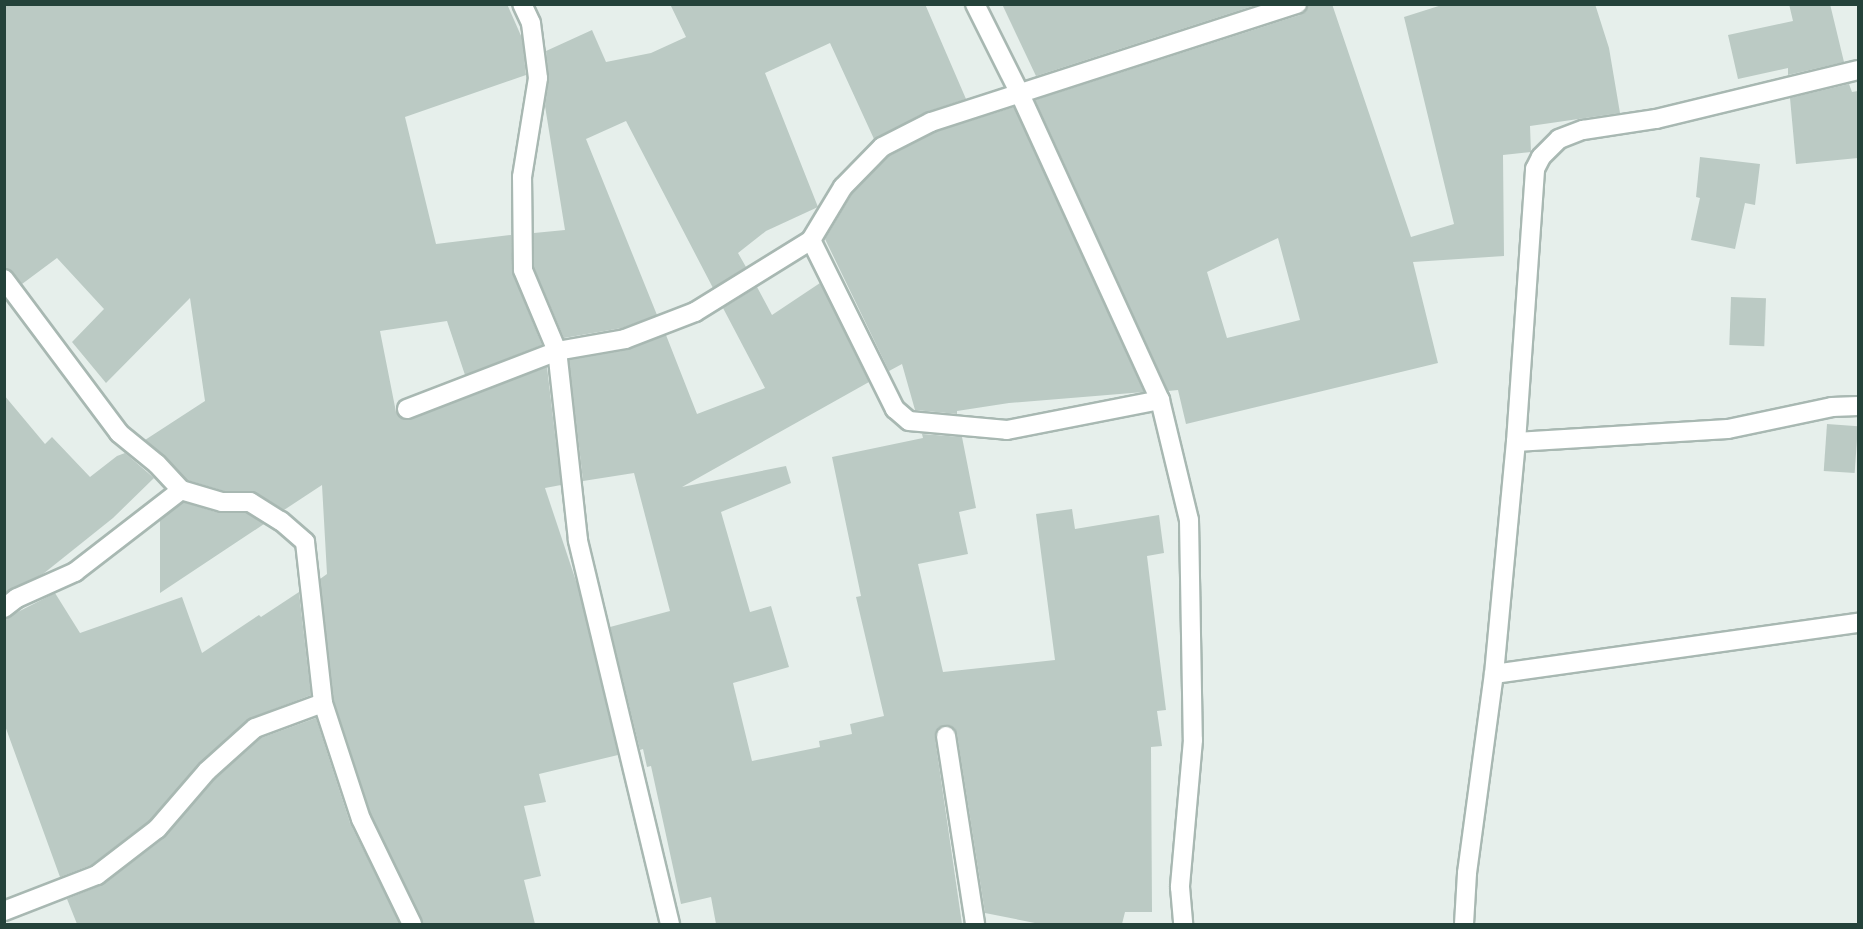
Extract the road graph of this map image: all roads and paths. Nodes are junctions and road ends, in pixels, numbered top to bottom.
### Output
1 (522, 4) edge
2 (975, 4) edge
3 (1297, 4) edge
4 (1858, 70) edge
5 (1019, 93) junction
6 (811, 240) junction
7 (4, 279) edge
8 (557, 351) junction
9 (1160, 400) junction
10 (1858, 406) edge
11 (407, 409) dead end
12 (1516, 442) junction
13 (181, 490) junction
14 (4, 608) edge
15 (1858, 623) edge
16 (1494, 674) junction
17 (324, 703) junction
18 (946, 735) dead end
19 (4, 911) edge
20 (412, 924) edge
21 (670, 924) edge
22 (975, 924) edge
23 (1183, 924) edge
24 (1464, 924) edge

1 - 8 street
2 - 5 street
3 - 5 street
4 - 12 street
5 - 6 street
5 - 9 street
6 - 8 street
6 - 9 street
7 - 13 street
8 - 11 street
8 - 21 street
9 - 23 street
10 - 12 street
12 - 16 street
13 - 14 street
13 - 17 street
15 - 16 street
16 - 24 street
17 - 19 street
17 - 20 street
18 - 22 street

